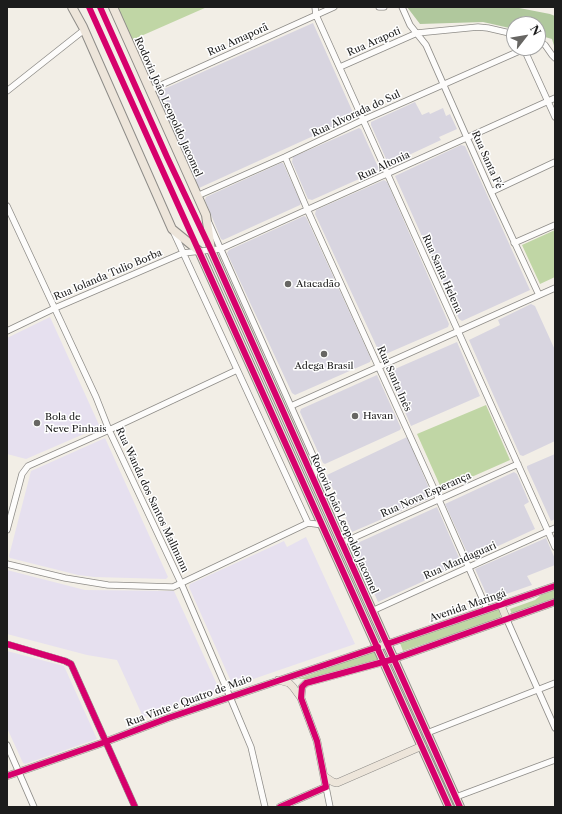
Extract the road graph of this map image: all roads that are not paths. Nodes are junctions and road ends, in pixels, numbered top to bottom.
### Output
1 (72, 7) edge
2 (113, 7) edge
3 (314, 7) edge
4 (334, 7) edge
5 (379, 7) edge
6 (384, 7) edge
7 (402, 7) edge
8 (316, 15) junction
9 (84, 30) junction
10 (506, 32) edge
11 (417, 33) junction
12 (546, 46) edge
13 (506, 56) edge
14 (528, 56) edge
15 (555, 58) edge
16 (340, 67) junction
17 (444, 84) junction
18 (150, 90) junction
19 (7, 91) edge
20 (555, 98) edge
21 (548, 102) junction
22 (555, 117) edge
23 (363, 120) junction
24 (467, 138) junction
25 (285, 157) junction
26 (555, 162) edge
27 (387, 174) junction
28 (491, 192) junction
29 (197, 196) junction
30 (7, 206) edge
31 (307, 209) junction
32 (206, 215) junction
33 (555, 225) edge
34 (172, 229) junction
35 (514, 243) junction
36 (220, 249) junction
37 (211, 250) junction
38 (199, 251) junction
39 (183, 253) junction
40 (555, 288) edge
41 (539, 295) junction
42 (55, 308) junction
43 (7, 331) edge
44 (458, 331) junction
45 (379, 367) junction
46 (237, 370) junction
47 (291, 406) junction
48 (109, 430) junction
49 (518, 464) junction
50 (314, 482) junction
51 (440, 500) junction
52 (308, 523) junction
53 (323, 525) junction
54 (555, 528) edge
55 (7, 530) edge
56 (548, 531) junction
57 (342, 543) junction
58 (555, 547) edge
59 (7, 564) edge
60 (469, 567) junction
61 (181, 582) junction
62 (555, 586) edge
63 (555, 602) edge
64 (500, 605) junction
65 (487, 610) junction
66 (372, 611) junction
67 (507, 620) junction
68 (7, 644) edge
69 (387, 644) junction
70 (378, 647) junction
71 (394, 659) junction
72 (384, 662) junction
73 (278, 680) junction
74 (555, 683) edge
75 (537, 690) junction
76 (230, 697) junction
77 (300, 698) junction
78 (555, 728) edge
79 (427, 733) junction
80 (105, 742) junction
81 (7, 745) edge
82 (422, 746) junction
83 (555, 760) edge
84 (19, 772) junction
85 (324, 775) junction
86 (7, 776) edge
87 (326, 787) junction
88 (456, 797) junction
89 (34, 807) edge
90 (135, 807) edge
91 (265, 807) edge
92 (280, 807) edge
93 (330, 807) edge
94 (449, 807) edge
95 (460, 807) edge

1 - 9 highway, Rodovia João Leopoldo Jacomel
2 - 18 highway, Rodovia João Leopoldo Jacomel
3 - 8 street, Rua Santa Helena
4 - 8 street, Rua Amaporã
5 - 6 street
7 - 11 street, Rua Santa Fé
8 - 16 street, Rua Santa Helena
8 - 18 street, Rua Amaporã
9 - 19 street
9 - 34 highway, Rodovia João Leopoldo Jacomel
10 - 11 street, Rua Arapoti
11 - 16 street, Rua Arapoti
11 - 17 street, Rua Santa Fé
12 - 15 street
13 - 17 street, Rua Alvorada do Sul
14 - 21 street
16 - 23 street, Rua Santa Helena
17 - 23 street, Rua Alvorada do Sul
17 - 24 street, Rua Santa Fé
18 - 29 highway, Rodovia João Leopoldo Jacomel
20 - 21 street, Rua Altonia
21 - 22 street
21 - 24 street, Rua Altonia
23 - 25 street, Rua Alvorada do Sul
23 - 27 street, Rua Santa Helena
24 - 27 street, Rua Altonia
24 - 28 street, Rua Santa Fé
25 - 29 street, Rua Alvorada do Sul
25 - 31 street, Rua Santa Inês
26 - 28 street
27 - 31 street, Rua Altonia
27 - 44 street, Rua Santa Helena
28 - 35 street, Rua Santa Fé
29 - 32 highway, Rodovia João Leopoldo Jacomel
30 - 42 street, Rua Wanda dos Santos Mallmann
31 - 36 street, Rua Altonia
31 - 45 street, Rua Santa Inês
32 - 36 street, Rodovia João Leopoldo Jacomel
32 - 37 highway, Rodovia João Leopoldo Jacomel
33 - 35 street
34 - 38 highway, Rodovia João Leopoldo Jacomel
34 - 39 street, Rodovia João Leopoldo Jacomel
35 - 41 street, Rua Santa Fé
36 - 37 street, Rua Iolanda Tulio Borba
36 - 47 street, Rodovia João Leopoldo Jacomel
37 - 38 street, Rua Iolanda Tulio Borba
37 - 50 highway, Rodovia João Leopoldo Jacomel
38 - 39 street, Rua Iolanda Tulio Borba
38 - 53 highway, Rodovia João Leopoldo Jacomel
39 - 42 street, Rua Iolanda Tulio Borba
39 - 46 street, Rodovia João Leopoldo Jacomel
40 - 41 street
41 - 44 street
42 - 43 street, Rua Iolanda Tulio Borba
42 - 48 street, Rua Wanda dos Santos Mallmann
44 - 45 street
44 - 49 street, Rua Santa Helena
45 - 47 street
45 - 51 street, Rua Santa Inês
46 - 48 street
46 - 52 street, Rodovia João Leopoldo Jacomel
47 - 50 street, Rodovia João Leopoldo Jacomel
48 - 55 street
48 - 61 street, Rua Wanda dos Santos Mallmann
49 - 51 street, Rua Nova Esperança
49 - 56 street, Rua Santa Helena
50 - 57 highway, Rodovia João Leopoldo Jacomel
51 - 57 street, Rua Nova Esperança
51 - 60 street, Rua Santa Inês
52 - 53 street
52 - 61 street
53 - 70 highway, Rodovia João Leopoldo Jacomel
54 - 56 street, Rua Mandaguari
56 - 58 street, Rua Santa Helena
56 - 60 street, Rua Mandaguari
57 - 66 highway, Rodovia João Leopoldo Jacomel
59 - 61 street
60 - 65 street, Rua Santa Inês
60 - 66 street, Rua Mandaguari
61 - 76 street, Rua Wanda dos Santos Mallmann
62 - 64 main road, Avenida Maringá
63 - 67 main road
64 - 65 main road, Avenida Maringá
64 - 67 main road
65 - 69 main road, Avenida Maringá
66 - 69 highway, Rodovia João Leopoldo Jacomel
67 - 71 main road
67 - 75 street
68 - 80 street
69 - 70 main road, Rua Vinte e Quatro de Maio
69 - 71 highway, Rodovia João Leopoldo Jacomel
70 - 72 highway, Rodovia João Leopoldo Jacomel
70 - 73 main road, Rua Vinte e Quatro de Maio
71 - 72 main road
71 - 79 highway, Rodovia João Leopoldo Jacomel
72 - 77 main road
72 - 82 highway, Rodovia João Leopoldo Jacomel
73 - 76 main road, Rua Vinte e Quatro de Maio
73 - 77 main road
74 - 75 street
75 - 78 street
75 - 79 street
76 - 80 main road, Rua Vinte e Quatro de Maio
76 - 91 street, Rua Wanda dos Santos Mallmann
77 - 85 main road
79 - 88 highway, Rodovia João Leopoldo Jacomel
80 - 84 main road, Rua Vinte e Quatro de Maio
80 - 90 street
81 - 84 street
82 - 85 main road
82 - 94 highway, Rodovia João Leopoldo Jacomel
83 - 88 street
84 - 86 main road, Rua Vinte e Quatro de Maio
84 - 89 street
85 - 87 main road
87 - 92 main road
87 - 93 street
88 - 95 highway, Rodovia João Leopoldo Jacomel

